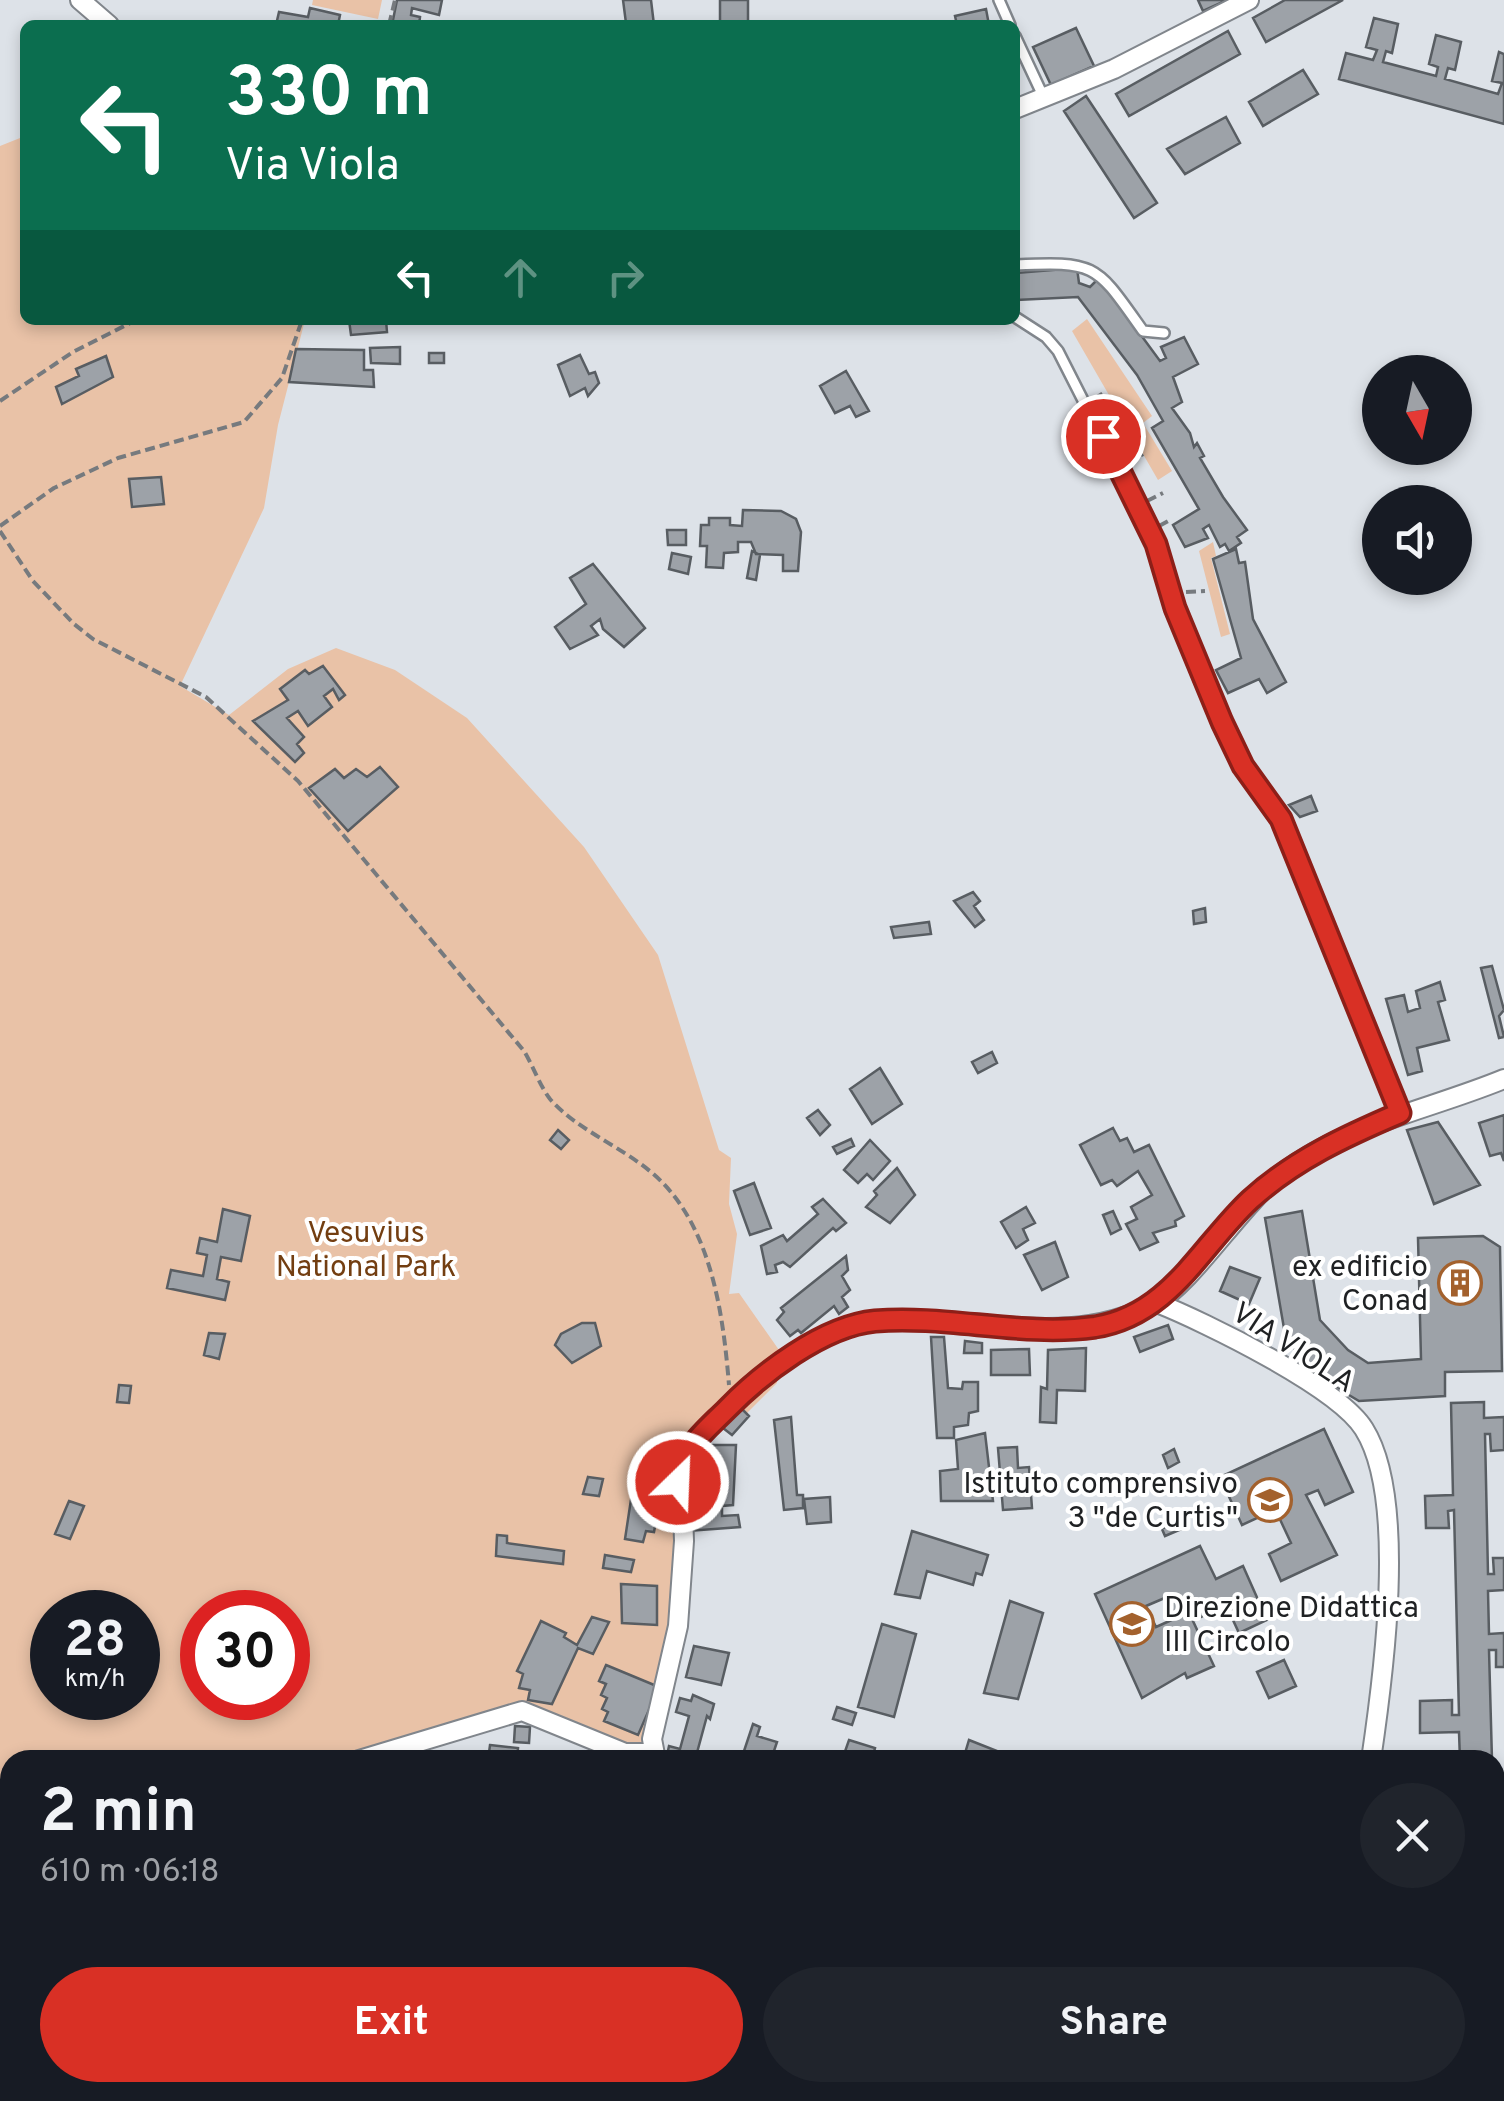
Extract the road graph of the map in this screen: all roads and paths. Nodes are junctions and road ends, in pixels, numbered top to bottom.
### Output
1 (80, 0) edge
2 (1248, 0) edge
3 (103, 20) edge
4 (1020, 47) edge
5 (1044, 98) junction
6 (1020, 107) edge
7 (1020, 265) edge
8 (1020, 320) edge
9 (126, 325) edge
10 (300, 325) edge
11 (1164, 333) dead end
12 (0, 401) edge
13 (1144, 454) dead end
14 (1120, 468) junction
15 (1163, 492) dead end
16 (1138, 505) junction
17 (0, 528) edge
18 (1205, 590) dead end
19 (1171, 594) junction
20 (1504, 1079) edge
21 (1400, 1113) junction
22 (1158, 1303) junction
23 (731, 1405) junction
24 (392, 1750) edge
25 (621, 1750) edge
26 (655, 1750) edge
27 (1372, 1750) edge

1 - 3 street
2 - 5 street
4 - 5 lane
5 - 6 street
7 - 11 lane
8 - 14 lane
9 - 12 path
10 - 17 path
13 - 14 path
14 - 16 lane
15 - 16 path
16 - 19 lane
17 - 23 path
18 - 19 path
19 - 21 lane
20 - 21 street
21 - 22 street
22 - 23 street
22 - 27 street, VIA VIOLA
23 - 26 street
24 - 25 street

